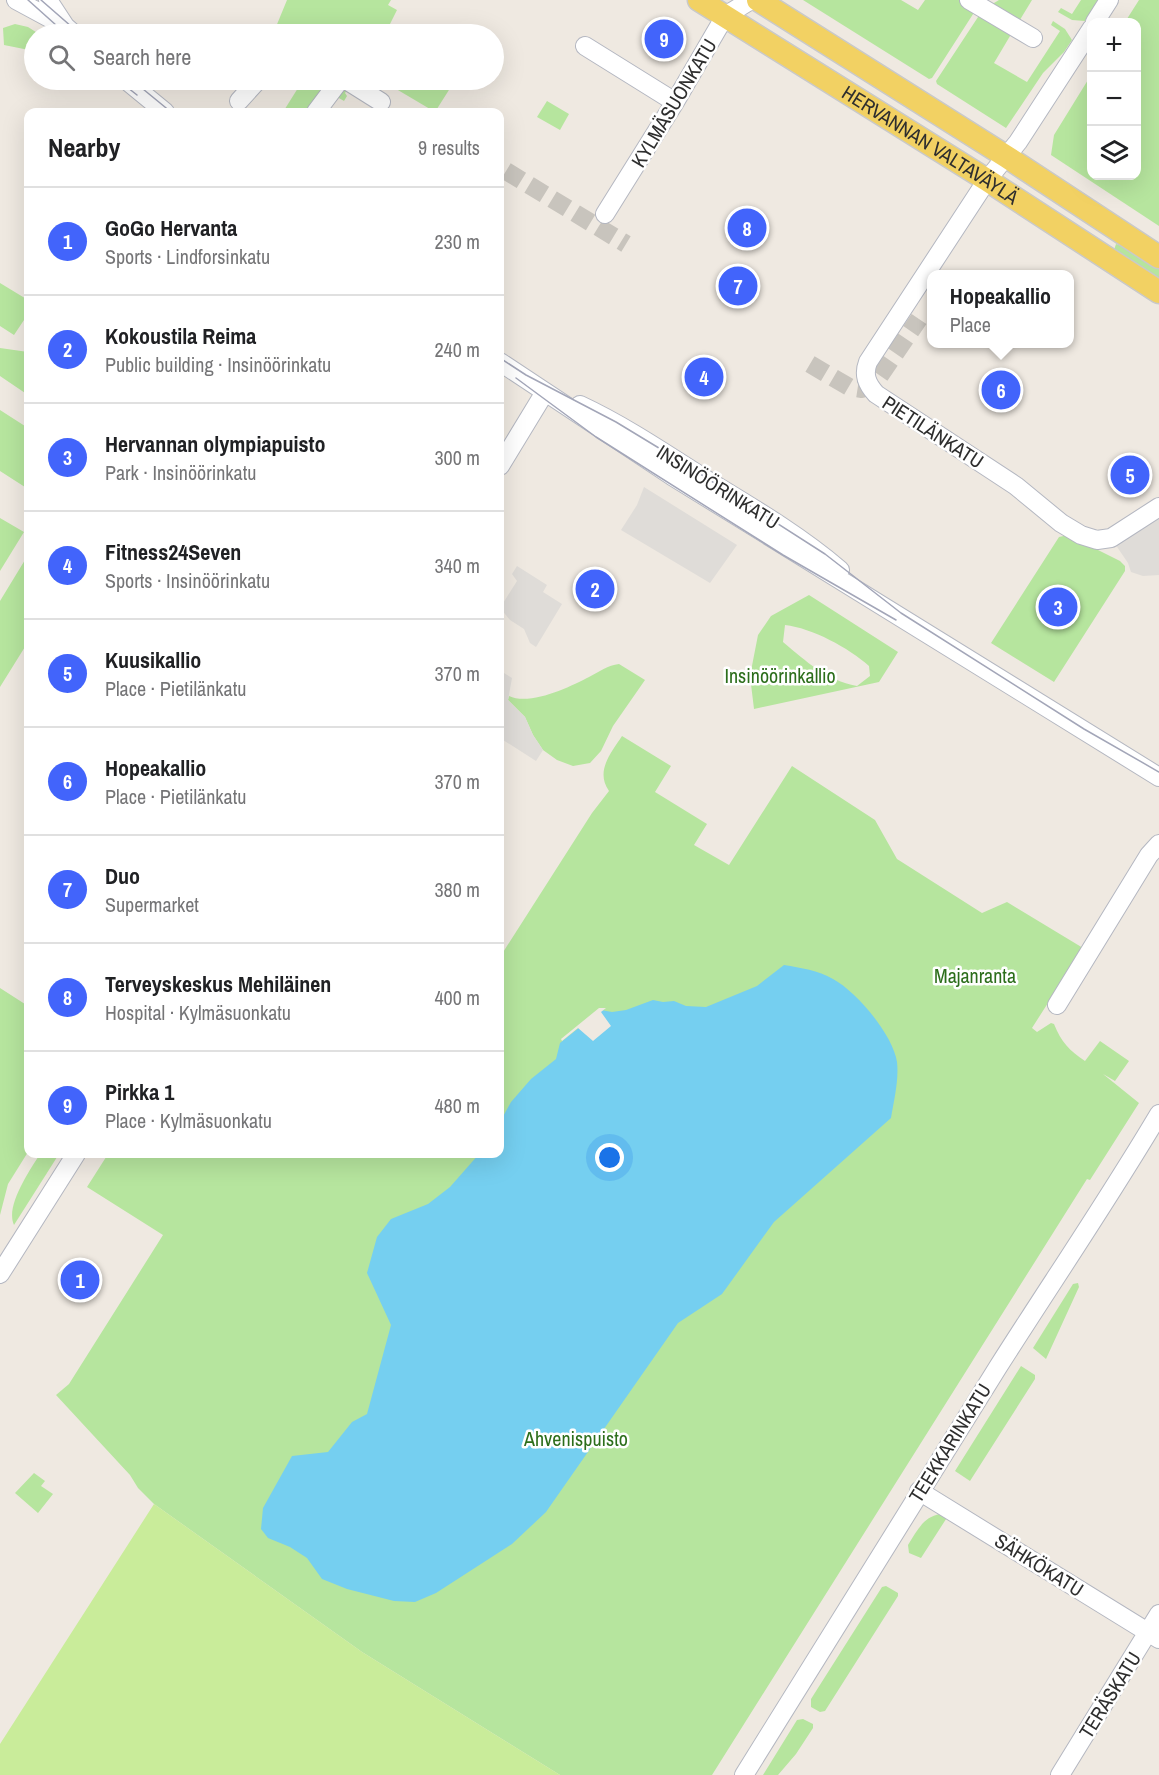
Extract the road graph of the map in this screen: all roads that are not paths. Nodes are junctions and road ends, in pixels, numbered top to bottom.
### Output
1 (16, 0) edge
2 (48, 0) edge
3 (699, 0) edge
4 (751, 0) edge
5 (758, 0) edge
6 (969, 0) edge
7 (1109, 0) edge
8 (725, 16) junction
9 (1098, 18) edge
10 (58, 24) edge
11 (65, 24) edge
12 (1087, 36) edge
13 (1033, 39) dead end
14 (588, 52) dead end
15 (138, 90) edge
16 (249, 90) edge
17 (332, 90) edge
18 (362, 90) edge
19 (239, 101) dead end
20 (381, 102) dead end
21 (675, 102) junction
22 (160, 108) edge
23 (319, 108) edge
24 (1007, 157) junction
25 (987, 180) junction
26 (605, 214) dead end
27 (1159, 257) edge
28 (928, 270) edge
29 (927, 272) edge
30 (1159, 292) edge
31 (504, 365) edge
32 (545, 392) junction
33 (504, 459) edge
34 (1157, 506) edge
35 (1159, 777) edge
36 (1159, 844) edge
37 (1057, 1005) dead end
38 (1159, 1114) edge
39 (73, 1158) edge
40 (0, 1274) edge
41 (919, 1491) junction
42 (1159, 1614) edge
43 (1154, 1635) edge
44 (744, 1775) edge
45 (1060, 1775) edge

1 - 10 street
2 - 11 street
3 - 8 main road, HERVANNAN VALTAVÄYLÄ
4 - 8 street, KYLMÄSUONKATU
5 - 24 main road, HERVANNAN VALTAVÄYLÄ
6 - 13 street
7 - 9 street
8 - 21 street, KYLMÄSUONKATU
8 - 25 main road, HERVANNAN VALTAVÄYLÄ
12 - 24 street, PIETILÄNKATU
14 - 21 street
15 - 22 street
16 - 19 street
17 - 23 street
18 - 20 street
21 - 26 street, KYLMÄSUONKATU
24 - 25 street, PIETILÄNKATU
24 - 27 main road, HERVANNAN VALTAVÄYLÄ
25 - 28 street, PIETILÄNKATU
25 - 30 main road, HERVANNAN VALTAVÄYLÄ
29 - 34 street, PIETILÄNKATU
31 - 32 street, INSINÖÖRINKATU
32 - 33 street
32 - 35 street, INSINÖÖRINKATU
36 - 37 street
38 - 41 street, TEEKKARINKATU
39 - 40 street
41 - 43 street, SÄHKÖKATU
41 - 44 street, TEEKKARINKATU
42 - 43 street, TERÄSKATU
43 - 45 street, TERÄSKATU

